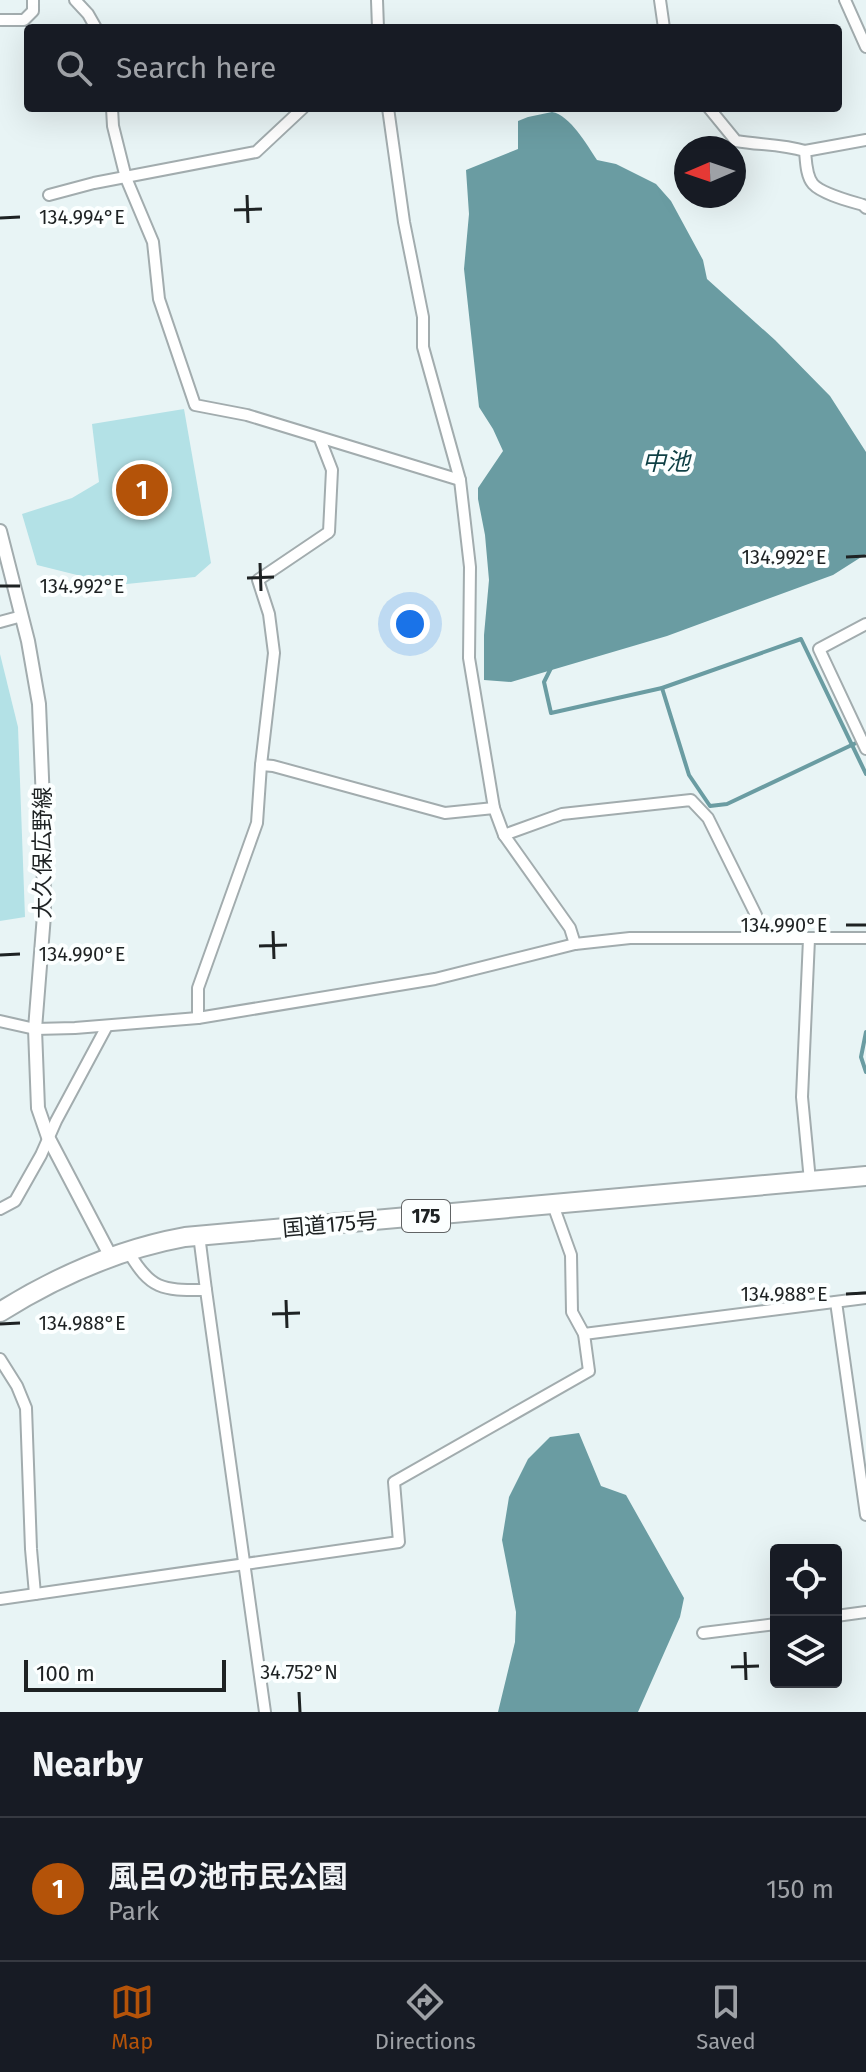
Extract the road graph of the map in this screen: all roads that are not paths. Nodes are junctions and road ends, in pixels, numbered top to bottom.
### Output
1 (33, 0) edge
2 (75, 0) edge
3 (377, 0) edge
4 (660, 0) edge
5 (845, 0) edge
6 (0, 20) edge
7 (94, 24) edge
8 (378, 24) edge
9 (663, 24) edge
10 (866, 47) edge
11 (112, 112) edge
12 (299, 112) edge
13 (389, 112) edge
14 (712, 112) edge
15 (866, 140) edge
16 (805, 151) junction
17 (126, 178) junction
18 (49, 195) dead end
19 (866, 208) edge
20 (320, 439) junction
21 (460, 480) junction
22 (0, 531) edge
23 (22, 616) junction
24 (0, 622) edge
25 (866, 624) edge
26 (866, 749) edge
27 (261, 765) junction
28 (494, 808) junction
29 (504, 835) junction
30 (759, 938) junction
31 (866, 938) edge
32 (809, 939) junction
33 (575, 944) junction
34 (198, 1018) junction
35 (0, 1021) edge
36 (107, 1026) junction
37 (35, 1029) junction
38 (48, 1137) junction
39 (866, 1176) edge
40 (810, 1181) junction
41 (553, 1205) junction
42 (0, 1209) edge
43 (199, 1235) junction
44 (120, 1254) junction
45 (206, 1290) junction
46 (866, 1298) edge
47 (836, 1302) junction
48 (0, 1312) edge
49 (584, 1334) junction
50 (0, 1359) edge
51 (866, 1515) edge
52 (244, 1564) junction
53 (35, 1594) junction
54 (0, 1599) edge
55 (866, 1612) edge
56 (842, 1615) edge
57 (770, 1625) edge
58 (703, 1633) dead end
59 (265, 1712) edge

1 - 6 street
2 - 7 street
3 - 8 street
4 - 9 street
5 - 10 street
11 - 17 street
12 - 17 street
13 - 21 street
14 - 16 street
15 - 16 street
16 - 19 street
17 - 18 street
17 - 20 street
20 - 21 street
20 - 27 street
21 - 28 street
22 - 23 street, 大久保広野線
23 - 24 street
23 - 37 street, 大久保広野線
25 - 26 street
27 - 28 street
27 - 34 street
28 - 29 street
29 - 30 street
29 - 33 street
30 - 32 street
30 - 33 street
31 - 32 street
32 - 40 street
33 - 34 street
34 - 36 street
35 - 37 street
36 - 37 street
36 - 38 street
37 - 38 street, 大久保広野線
38 - 42 street
38 - 44 street, 大久保広野線
39 - 40 highway, 国道175号 / 175
40 - 41 highway, 国道175号 / 175
41 - 43 highway, 国道175号 / 175
41 - 49 street
43 - 44 highway, 国道175号 / 175
43 - 45 street
44 - 45 street
44 - 48 highway, 国道175号 / 175
45 - 52 street
46 - 47 street
47 - 49 street
47 - 51 street
49 - 52 street
50 - 53 street
52 - 53 street
52 - 59 street
53 - 54 street
55 - 56 street
57 - 58 street

